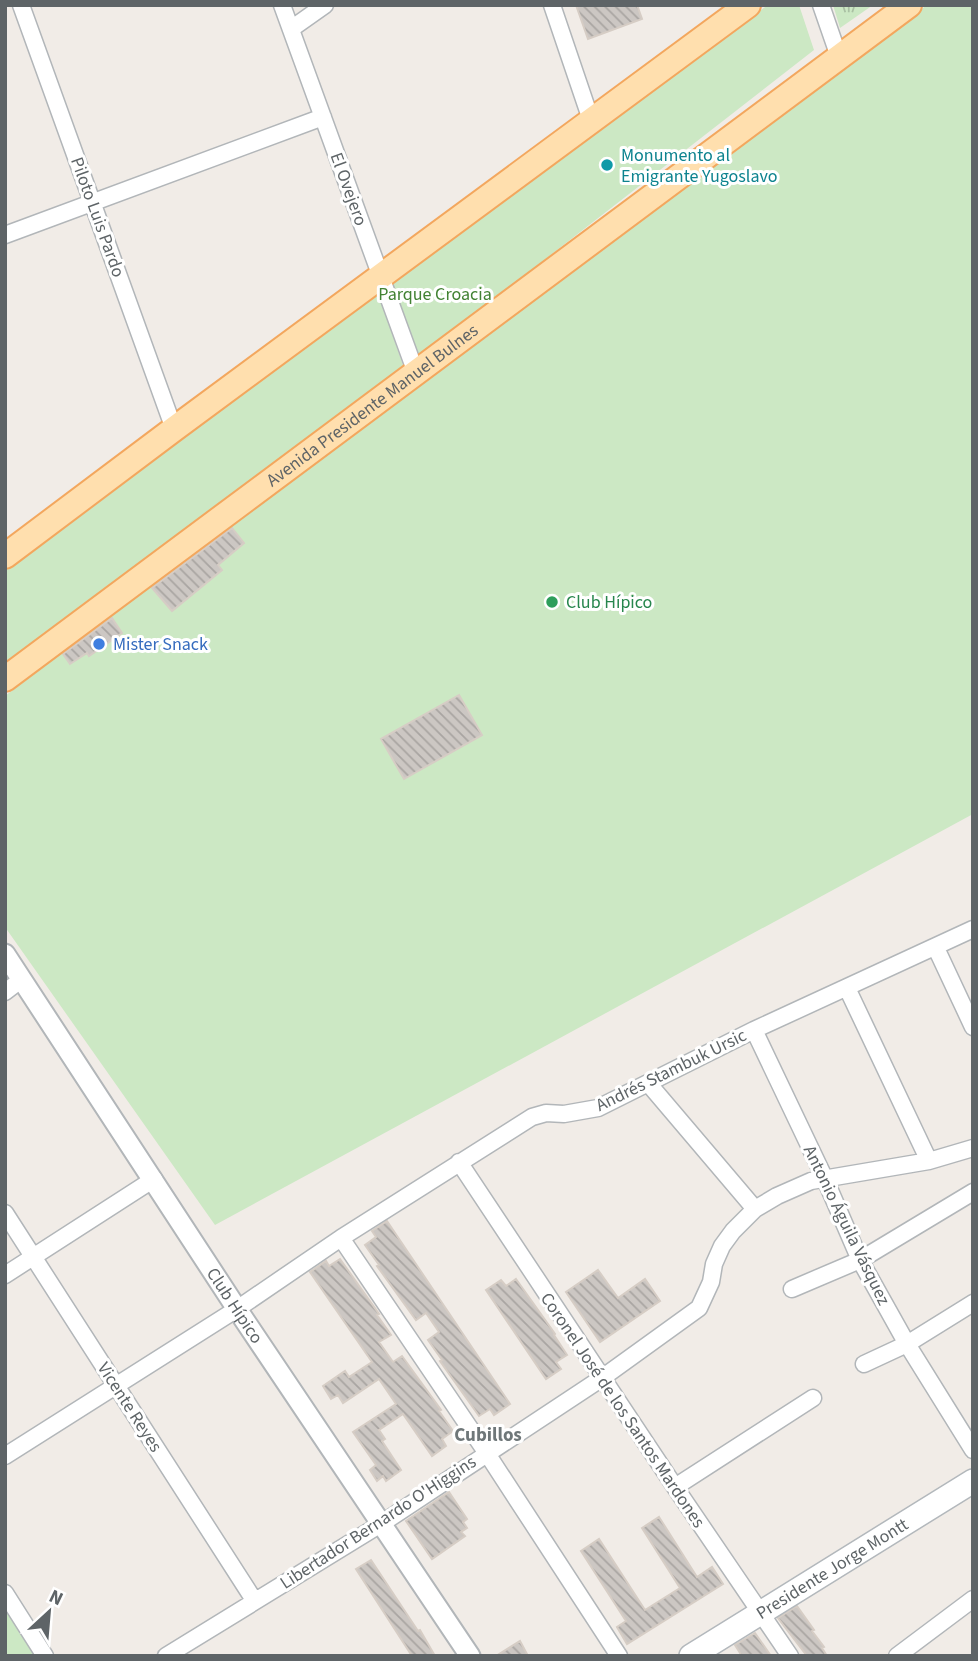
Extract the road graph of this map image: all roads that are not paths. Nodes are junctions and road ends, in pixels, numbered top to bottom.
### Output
1 (21, 5) edge
2 (282, 5) edge
3 (326, 5) edge
4 (552, 5) edge
5 (748, 5) edge
6 (821, 5) edge
7 (909, 5) edge
8 (291, 29) junction
9 (839, 57) junction
10 (323, 117) junction
11 (591, 120) junction
12 (93, 204) junction
13 (5, 235) edge
14 (381, 278) junction
15 (415, 373) junction
16 (174, 429) junction
17 (5, 556) edge
18 (5, 679) edge
19 (973, 929) edge
20 (936, 948) junction
21 (5, 954) edge
22 (22, 979) junction
23 (847, 988) junction
24 (5, 992) edge
25 (973, 1027) edge
26 (754, 1030) junction
27 (648, 1083) junction
28 (973, 1148) edge
29 (929, 1161) junction
30 (459, 1162) junction
31 (154, 1179) junction
32 (825, 1179) junction
33 (973, 1192) edge
34 (755, 1209) junction
35 (5, 1213) edge
36 (341, 1238) junction
37 (34, 1257) junction
38 (860, 1260) junction
39 (5, 1275) edge
40 (792, 1289) dead end
41 (973, 1303) edge
42 (237, 1309) junction
43 (907, 1344) junction
44 (864, 1364) dead end
45 (602, 1378) junction
46 (116, 1385) junction
47 (813, 1398) dead end
48 (973, 1450) edge
49 (486, 1452) junction
50 (5, 1456) edge
51 (973, 1481) edge
52 (675, 1487) junction
53 (381, 1524) junction
54 (5, 1593) edge
55 (254, 1600) junction
56 (973, 1600) edge
57 (760, 1613) junction
58 (45, 1656) edge
59 (166, 1656) edge
60 (470, 1656) edge
61 (619, 1656) edge
62 (691, 1656) edge
63 (790, 1656) edge
64 (897, 1656) edge

1 - 12 street, Piloto Luis Pardo
2 - 8 street, El Ovejero
3 - 8 street
4 - 11 street
5 - 11 main road
6 - 9 street
7 - 9 main road, Avenida Presidente Manuel Bulnes
8 - 10 street, El Ovejero
9 - 15 main road, Avenida Presidente Manuel Bulnes
10 - 12 street
10 - 14 street, El Ovejero
11 - 14 main road
12 - 13 street
12 - 16 street, Piloto Luis Pardo
14 - 15 street, El Ovejero
14 - 16 main road
15 - 18 main road, Avenida Presidente Manuel Bulnes
16 - 17 main road
19 - 20 street, Andrés Stambuk Ursic
20 - 23 street, Andrés Stambuk Ursic
20 - 25 street
21 - 22 street, Club Hípico
22 - 24 street
22 - 31 street, Club Hípico
23 - 26 street, Andrés Stambuk Ursic
23 - 29 street
26 - 27 street, Andrés Stambuk Ursic
26 - 32 street, Antonio Águila Vásquez
27 - 30 street, Andrés Stambuk Ursic
27 - 34 street
28 - 29 street, Libertador Bernardo O'Higgins
29 - 32 street, Libertador Bernardo O'Higgins
30 - 36 street, Andrés Stambuk Ursic
30 - 45 street, Coronel José de los Santos Mardones
31 - 37 street
31 - 42 street, Club Hípico
32 - 34 street, Libertador Bernardo O'Higgins
32 - 38 street, Antonio Águila Vásquez
33 - 38 street
34 - 45 street, Libertador Bernardo O'Higgins
35 - 37 street, Vicente Reyes
36 - 42 street, Andrés Stambuk Ursic
36 - 49 street
37 - 39 street
37 - 46 street, Vicente Reyes
38 - 40 street
38 - 43 street, Antonio Águila Vásquez
41 - 43 street
42 - 46 street, Andrés Stambuk Ursic
42 - 53 street, Club Hípico
43 - 44 street
43 - 48 street, Antonio Águila Vásquez
45 - 49 street, Libertador Bernardo O'Higgins
45 - 52 street, Coronel José de los Santos Mardones
46 - 50 street, Andrés Stambuk Ursic
46 - 55 street, Vicente Reyes
47 - 52 street
49 - 53 street, Libertador Bernardo O'Higgins
49 - 61 street
51 - 57 main road, Presidente Jorge Montt
52 - 57 street, Coronel José de los Santos Mardones
53 - 55 street, Libertador Bernardo O'Higgins
53 - 60 street, Club Hípico
54 - 58 street
55 - 59 street, Libertador Bernardo O'Higgins
56 - 64 street
57 - 62 main road, Presidente Jorge Montt
57 - 63 street, Coronel José de los Santos Mardones

